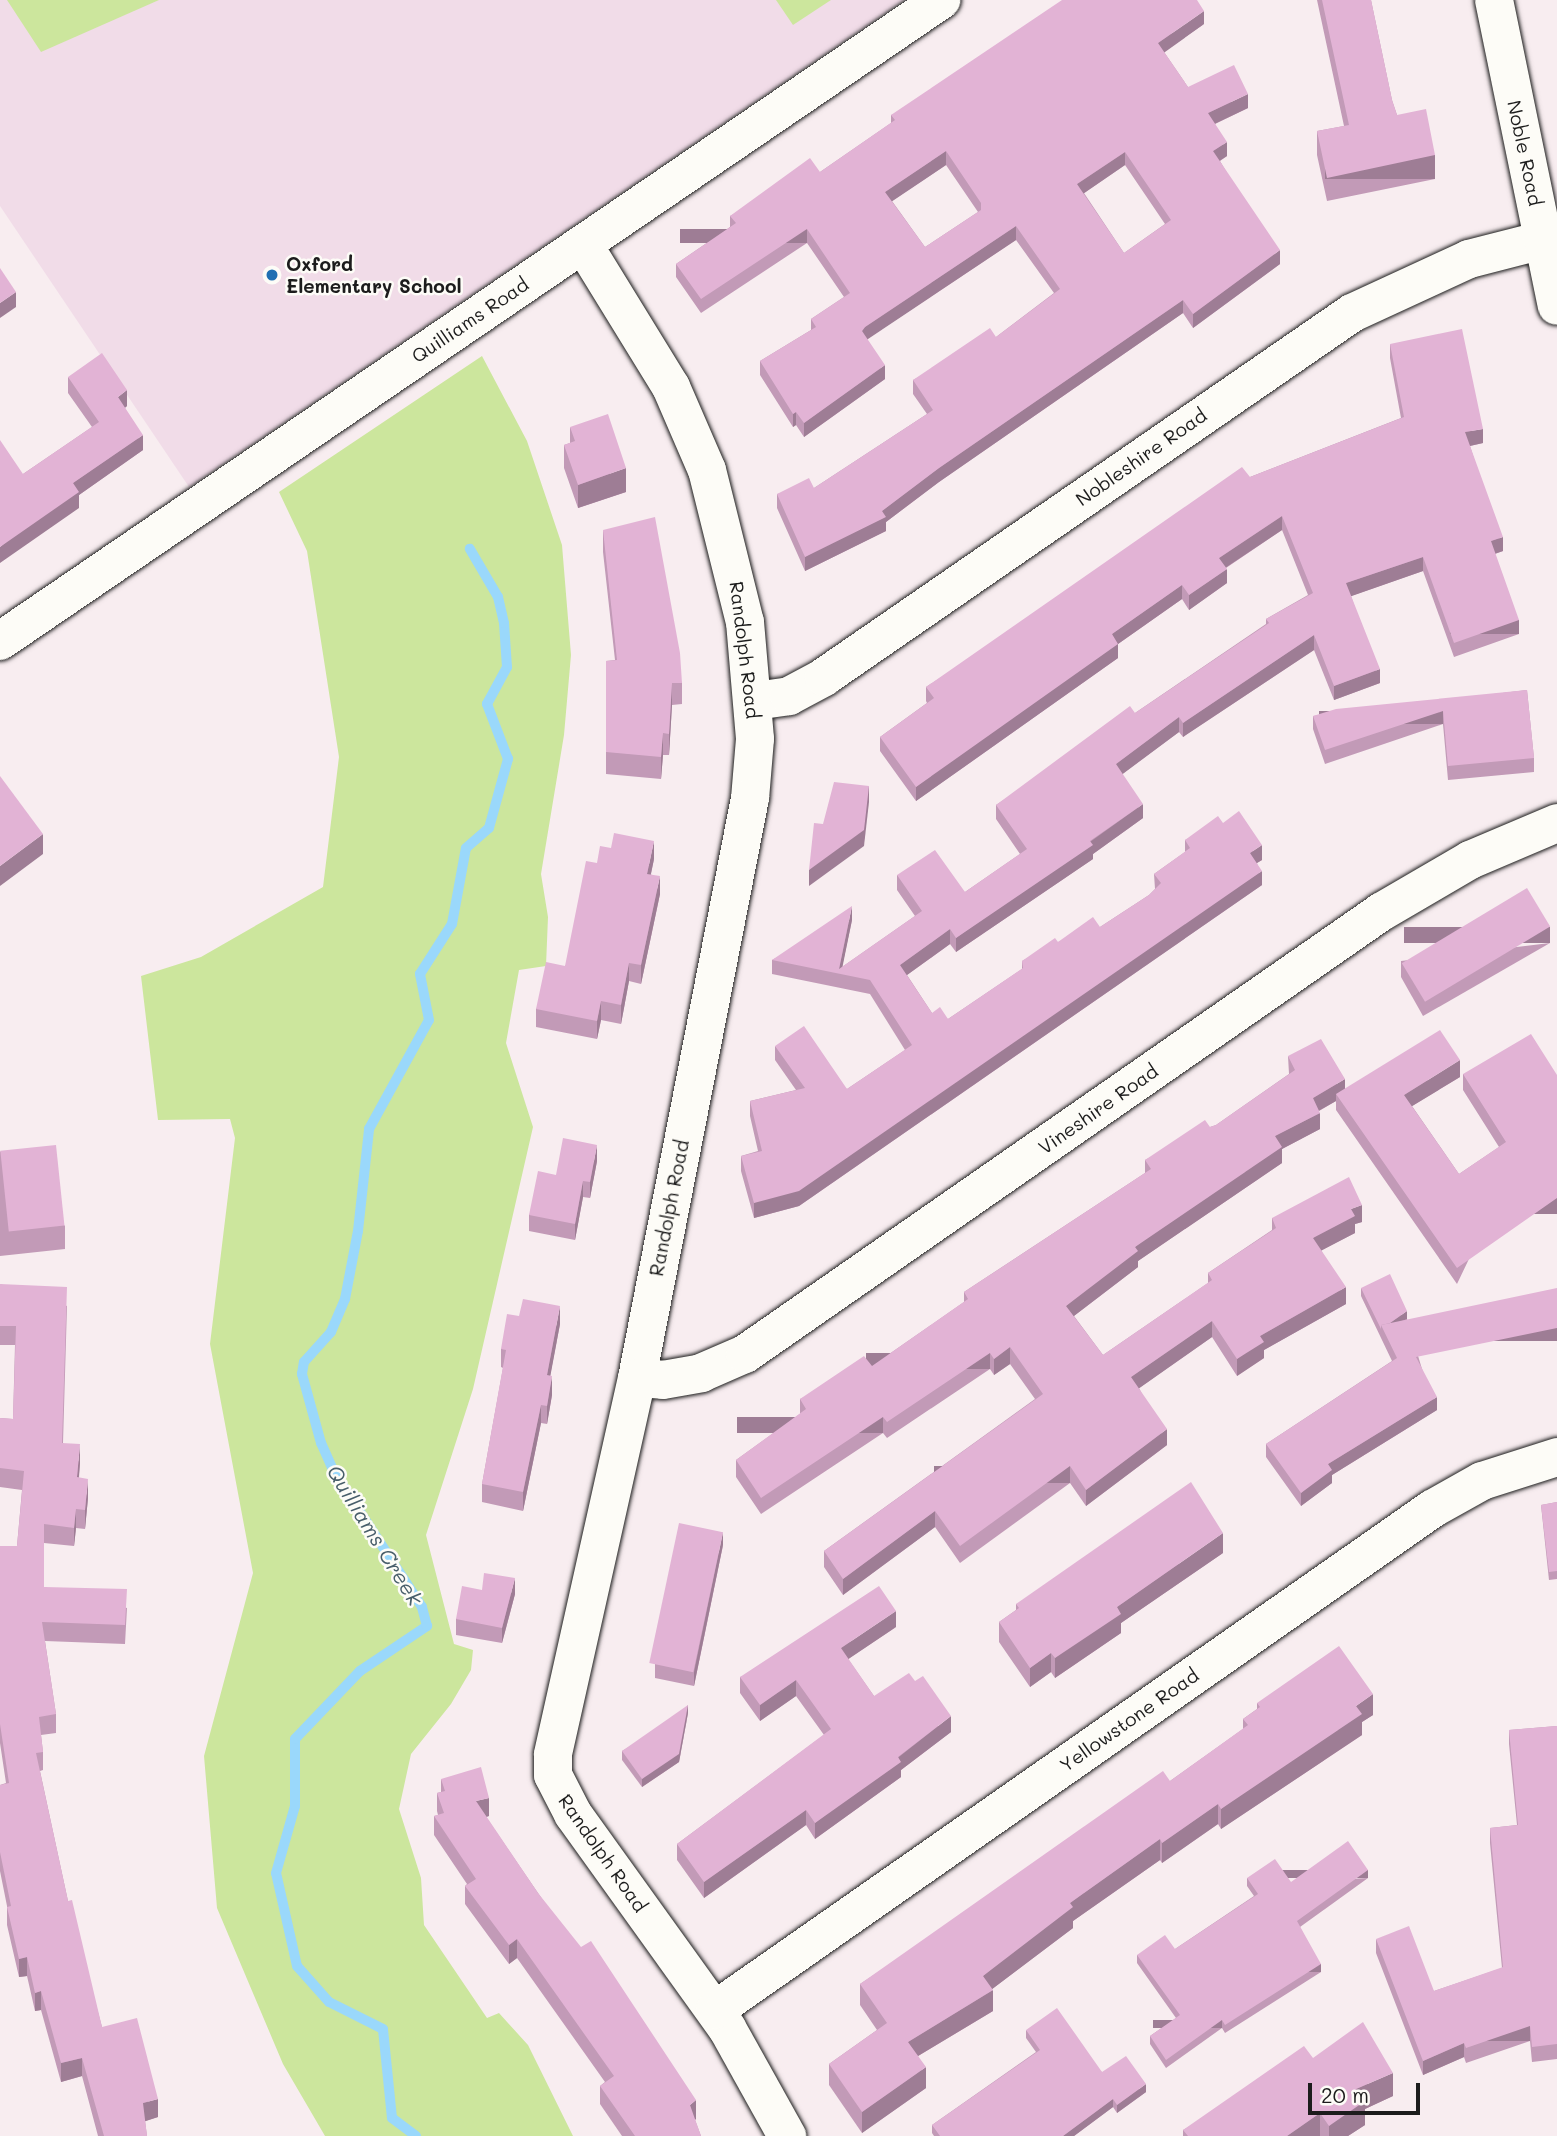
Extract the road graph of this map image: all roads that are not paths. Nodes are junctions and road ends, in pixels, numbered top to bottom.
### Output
1 (941, 0) edge
2 (1494, 0) edge
3 (1546, 193) edge
4 (1543, 240) junction
5 (583, 244) junction
6 (1557, 306) edge
7 (0, 641) edge
8 (755, 701) junction
9 (1557, 823) edge
10 (637, 1378) junction
11 (1557, 1457) edge
12 (715, 2010) junction
13 (787, 2136) edge

1 - 5 street, Quilliams Road
2 - 3 street, Noble Road
3 - 4 street, Noble Road
4 - 6 street, Noble Road
4 - 8 street, Nobleshire Road
5 - 7 street, Quilliams Road
5 - 8 street, Randolph Road
8 - 10 street, Randolph Road
9 - 10 street, Vineshire Road
10 - 12 street, Randolph Road
11 - 12 street, Yellowstone Road
12 - 13 street, Randolph Road

